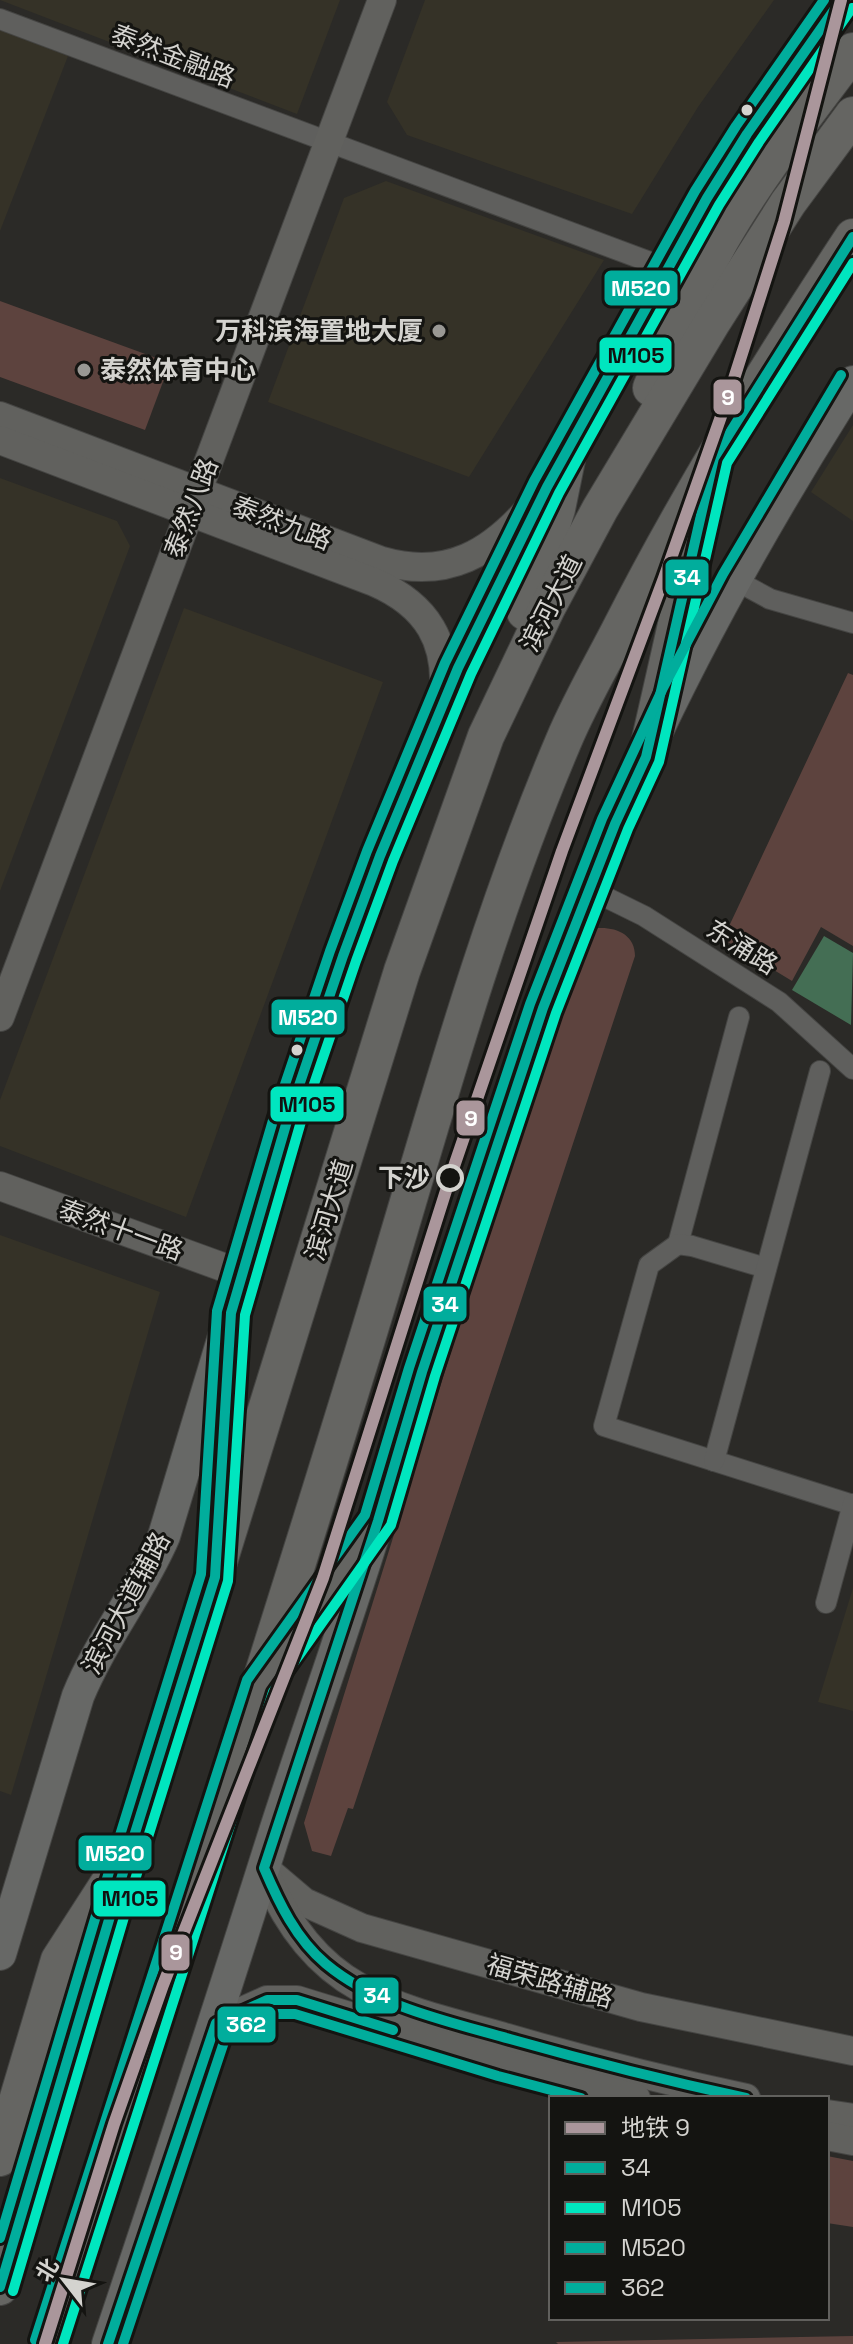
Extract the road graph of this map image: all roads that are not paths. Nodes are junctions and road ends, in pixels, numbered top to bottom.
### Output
1 (382, 0) edge
2 (841, 0) edge
3 (0, 19) edge
4 (853, 51) edge
5 (853, 115) edge
6 (329, 142) junction
7 (853, 237) edge
8 (666, 268) junction
9 (853, 382) edge
10 (0, 416) edge
11 (0, 440) edge
12 (570, 445) junction
13 (714, 458) junction
14 (547, 487) junction
15 (194, 502) junction
16 (600, 509) junction
17 (735, 580) junction
18 (853, 623) edge
19 (442, 706) junction
20 (486, 736) junction
21 (646, 757) junction
22 (589, 889) junction
23 (0, 1017) edge
24 (739, 1017) dead end
25 (853, 1069) edge
26 (820, 1071) dead end
27 (0, 1186) edge
28 (678, 1244) junction
29 (766, 1268) junction
30 (242, 1274) junction
31 (231, 1313) junction
32 (714, 1461) junction
33 (853, 1504) edge
34 (378, 1521) junction
35 (215, 1577) junction
36 (826, 1603) dead end
37 (260, 1686) junction
38 (130, 1849) junction
39 (264, 1868) junction
40 (0, 1954) edge
41 (216, 2023) junction
42 (853, 2051) edge
43 (628, 2096) edge
44 (737, 2096) edge
45 (829, 2114) edge
46 (853, 2118) edge
47 (829, 2136) edge
48 (853, 2141) edge
49 (0, 2158) edge
50 (0, 2287) edge
51 (48, 2344) edge
52 (108, 2344) edge

1 - 6 street, 泰然八路
2 - 8 main road, 滨河大道辅路
3 - 6 street, 泰然金融路
4 - 16 highway
5 - 16 highway, 滨河大道
6 - 8 street, 泰然金融路
6 - 15 street, 泰然八路
7 - 13 highway
8 - 12 main road, 滨河大道辅路
9 - 17 main road
10 - 15 street, 泰然九路
11 - 15 street, 泰然九路
12 - 14 main road, 滨河大道辅路
12 - 20 highway
13 - 21 highway
13 - 37 highway
14 - 15 street, 泰然九路
14 - 19 main road, 滨河大道辅路
15 - 19 street, 泰然九路
15 - 23 street, 泰然八路
16 - 20 highway, 滨河大道
17 - 18 street
17 - 21 main road
19 - 30 main road, 滨河大道辅路
20 - 35 highway, 滨河大道
21 - 22 main road
22 - 25 street, 东涌路
22 - 34 main road
24 - 28 street
26 - 29 street
27 - 30 street, 泰然十一路
28 - 29 street
28 - 32 street
29 - 32 street
30 - 31 main road, 滨河大道辅路
31 - 35 highway
31 - 40 main road, 滨河大道辅路
32 - 33 street
33 - 36 street
34 - 37 highway
34 - 39 main road
35 - 38 highway, 滨河大道
37 - 51 highway
38 - 49 highway
38 - 50 highway, 滨河大道
39 - 41 main road
39 - 42 street, 福荣路辅路
39 - 44 street
41 - 43 street
41 - 52 main road
45 - 46 street
47 - 48 street

